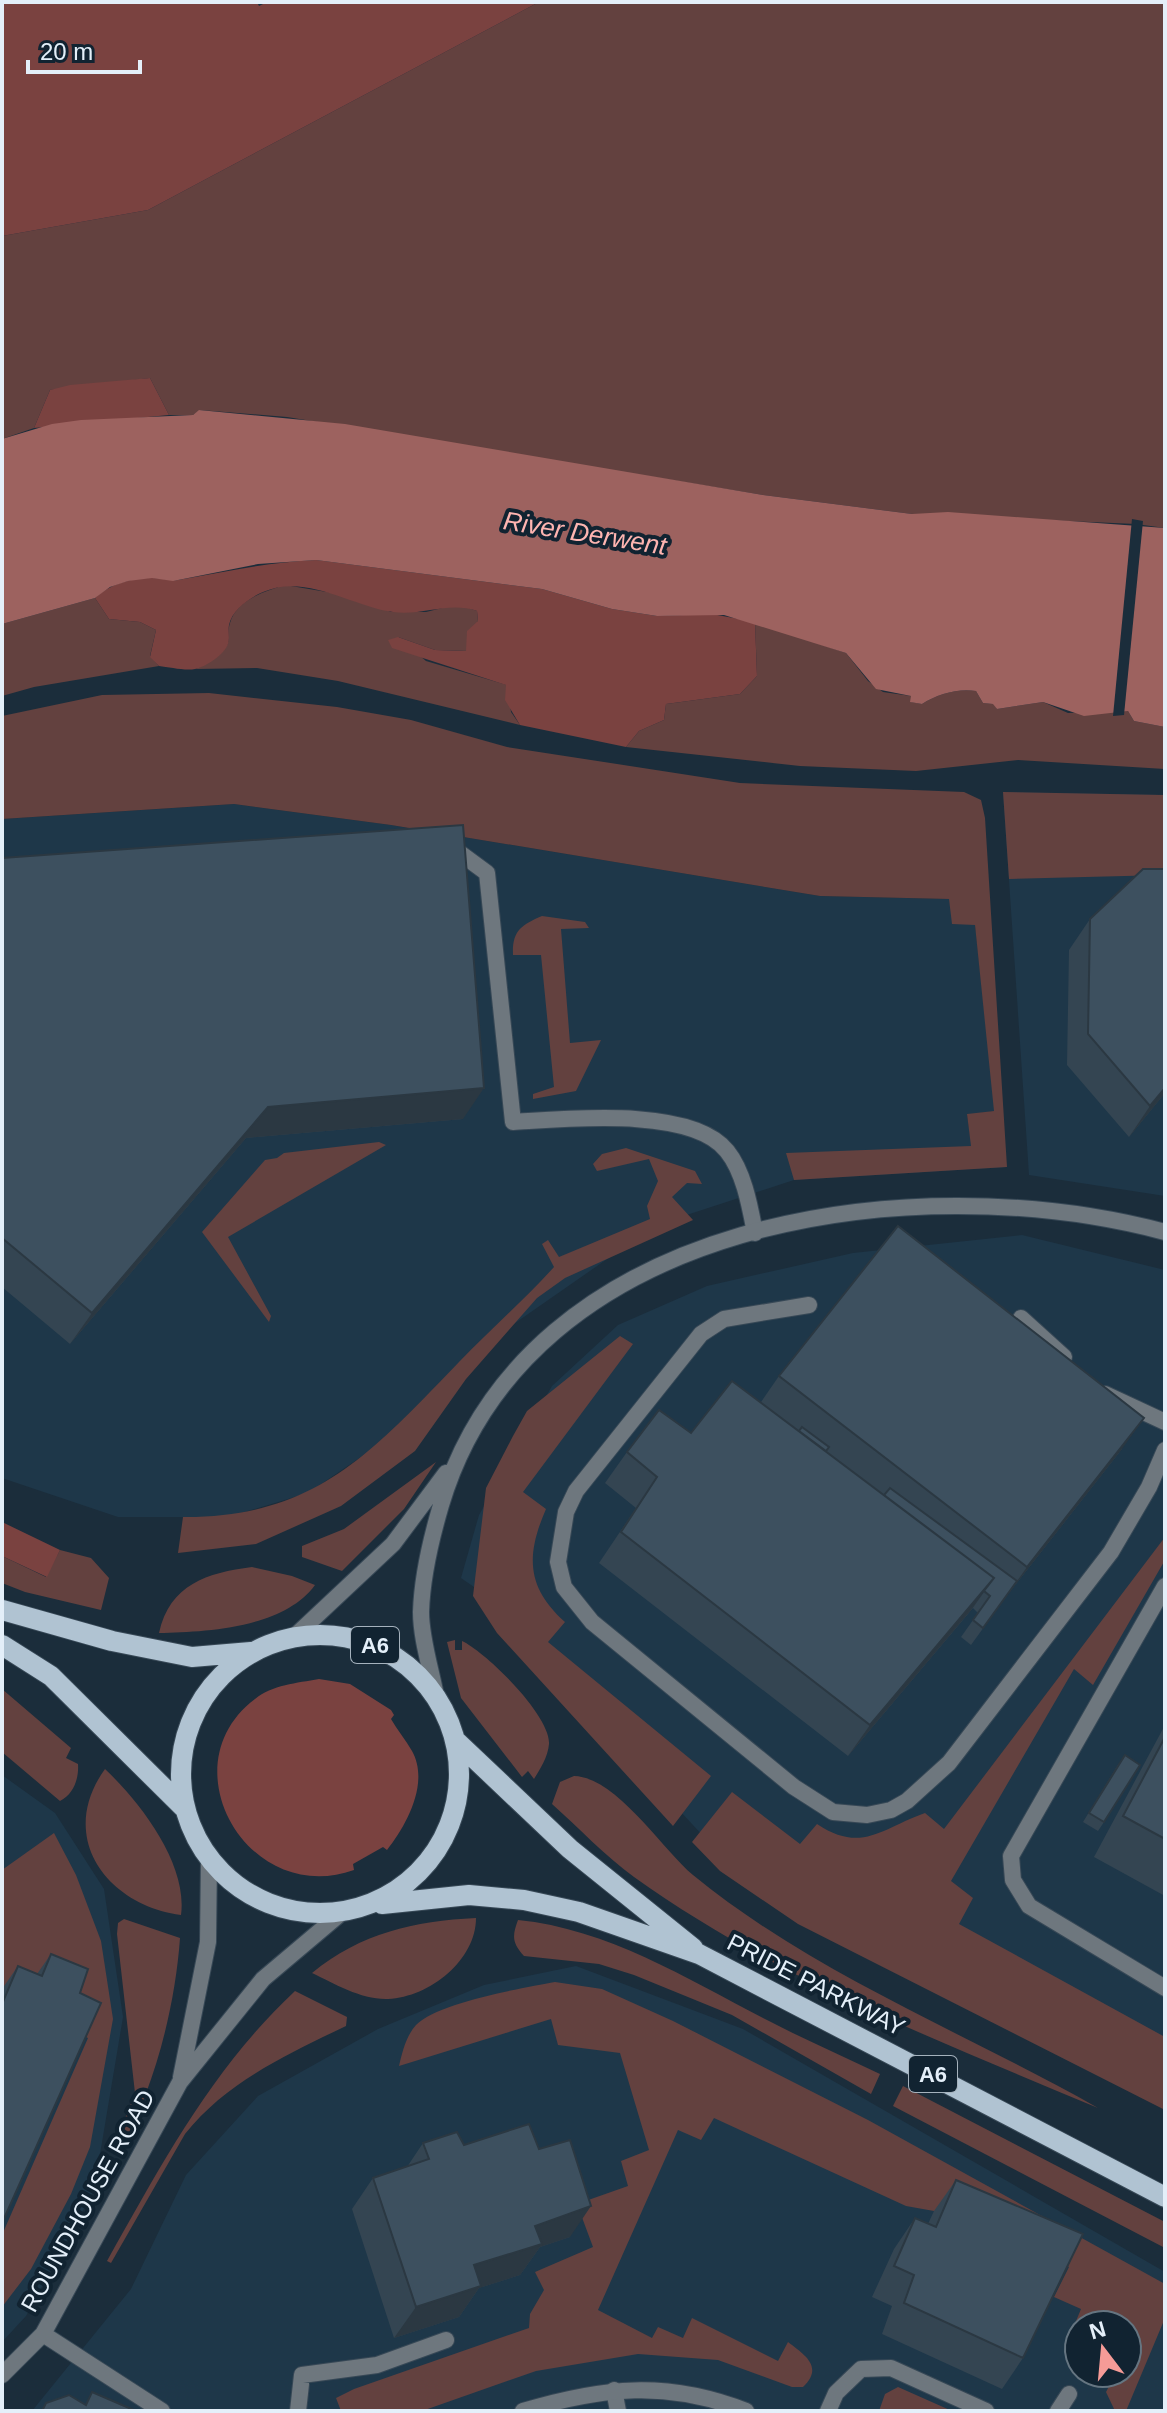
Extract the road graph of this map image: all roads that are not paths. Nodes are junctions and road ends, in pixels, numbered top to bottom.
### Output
1 (436, 846) edge
2 (1165, 1232) edge
3 (755, 1233) junction
4 (809, 1305) dead end
5 (1021, 1318) edge
6 (1165, 1422) edge
7 (1165, 1450) edge
8 (453, 1463) junction
9 (1165, 1586) edge
10 (2, 1610) edge
11 (296, 1635) junction
12 (2, 1645) edge
13 (251, 1652) junction
14 (436, 1696) junction
15 (455, 1740) junction
16 (185, 1809) junction
17 (209, 1856) junction
18 (369, 1905) junction
19 (340, 1914) junction
20 (699, 1954) junction
21 (1165, 1988) edge
22 (180, 2082) junction
23 (1165, 2197) edge
24 (43, 2334) junction
25 (446, 2340) dead end
26 (2, 2375) edge
27 (614, 2390) junction
28 (1069, 2394) dead end
29 (162, 2411) edge
30 (298, 2411) edge
31 (523, 2411) edge
32 (618, 2411) edge
33 (746, 2411) edge
34 (828, 2411) edge
35 (986, 2411) edge
36 (1058, 2411) edge

1 - 3 street
2 - 3 street
3 - 8 street
4 - 7 street
5 - 6 street
8 - 11 street
8 - 14 street
9 - 21 street
10 - 13 main road, A6
11 - 13 main road, A6
11 - 14 main road, A6
12 - 16 main road, A6
13 - 16 main road, A6
14 - 15 main road, A6
15 - 18 main road, A6
15 - 20 main road, PRIDE PARKWAY / A6
16 - 17 main road, A6
17 - 19 main road, A6
17 - 22 street, ROUNDHOUSE ROAD
18 - 19 main road, A6
18 - 20 main road, PRIDE PARKWAY / A6
19 - 22 street, ROUNDHOUSE ROAD
20 - 23 main road, PRIDE PARKWAY / A6
22 - 24 street, ROUNDHOUSE ROAD
24 - 26 street, ROUNDHOUSE ROAD
24 - 29 street
25 - 30 street
27 - 31 street
27 - 32 street
27 - 33 street
28 - 36 street
34 - 35 street

